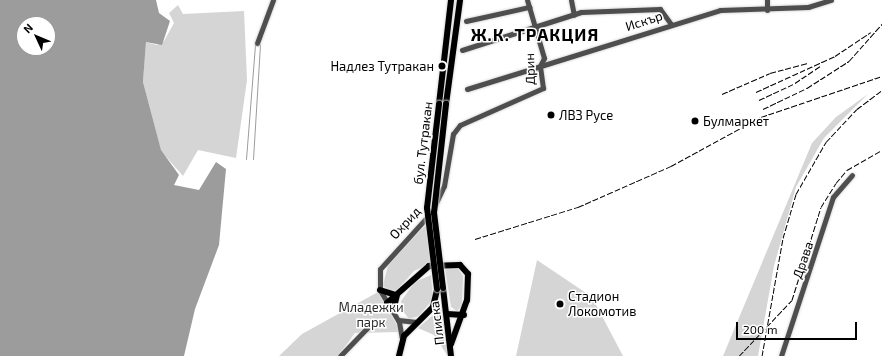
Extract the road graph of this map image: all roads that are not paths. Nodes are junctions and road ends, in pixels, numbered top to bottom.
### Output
1 (273, 0) edge
2 (451, 0) edge
3 (460, 0) edge
4 (527, 0) edge
5 (571, 0) edge
6 (767, 0) edge
7 (829, 0) edge
8 (529, 7) junction
9 (767, 10) junction
10 (574, 15) junction
11 (466, 21) dead end
12 (671, 24) junction
13 (535, 27) junction
14 (257, 43) dead end
15 (462, 50) dead end
16 (540, 66) junction
17 (467, 89) dead end
18 (541, 90) joint
19 (852, 174) dead end
20 (440, 288) junction
21 (380, 290) junction
22 (397, 294) junction
23 (386, 303) junction
24 (393, 311) junction
25 (447, 314) junction
26 (464, 315) junction
27 (398, 320) junction
28 (417, 322) junction
29 (368, 327) dead end
30 (402, 340) junction
31 (451, 344) junction
32 (340, 356) edge
33 (399, 356) edge
34 (451, 356) edge
35 (781, 356) edge

1 - 14 street
2 - 20 main road, бул. Тутракан, bridge
3 - 20 main road, бул. Тутракан, bridge
4 - 8 street, Дрин
5 - 10 street
6 - 9 street
7 - 9 street, Искър
8 - 11 street
8 - 13 street, Дрин
9 - 12 street, Искър
10 - 12 street
10 - 13 street
12 - 16 street, Искър
13 - 15 street
13 - 16 street, Дрин
16 - 17 street, Искър
16 - 18 street, Дрин
18 - 21 street, Охрид
19 - 35 street, Драва
20 - 25 main road, Плиска
20 - 28 main road
21 - 22 main road
21 - 23 street, Охрид
22 - 23 main road
22 - 24 main road
22 - 26 main road
23 - 24 street, Охрид
24 - 27 street, Охрид
25 - 26 main road
25 - 31 main road, Плиска
26 - 31 main road
27 - 28 street
27 - 30 street, Охрид
28 - 30 main road
29 - 32 street
30 - 33 main road
31 - 34 main road, Плиска

